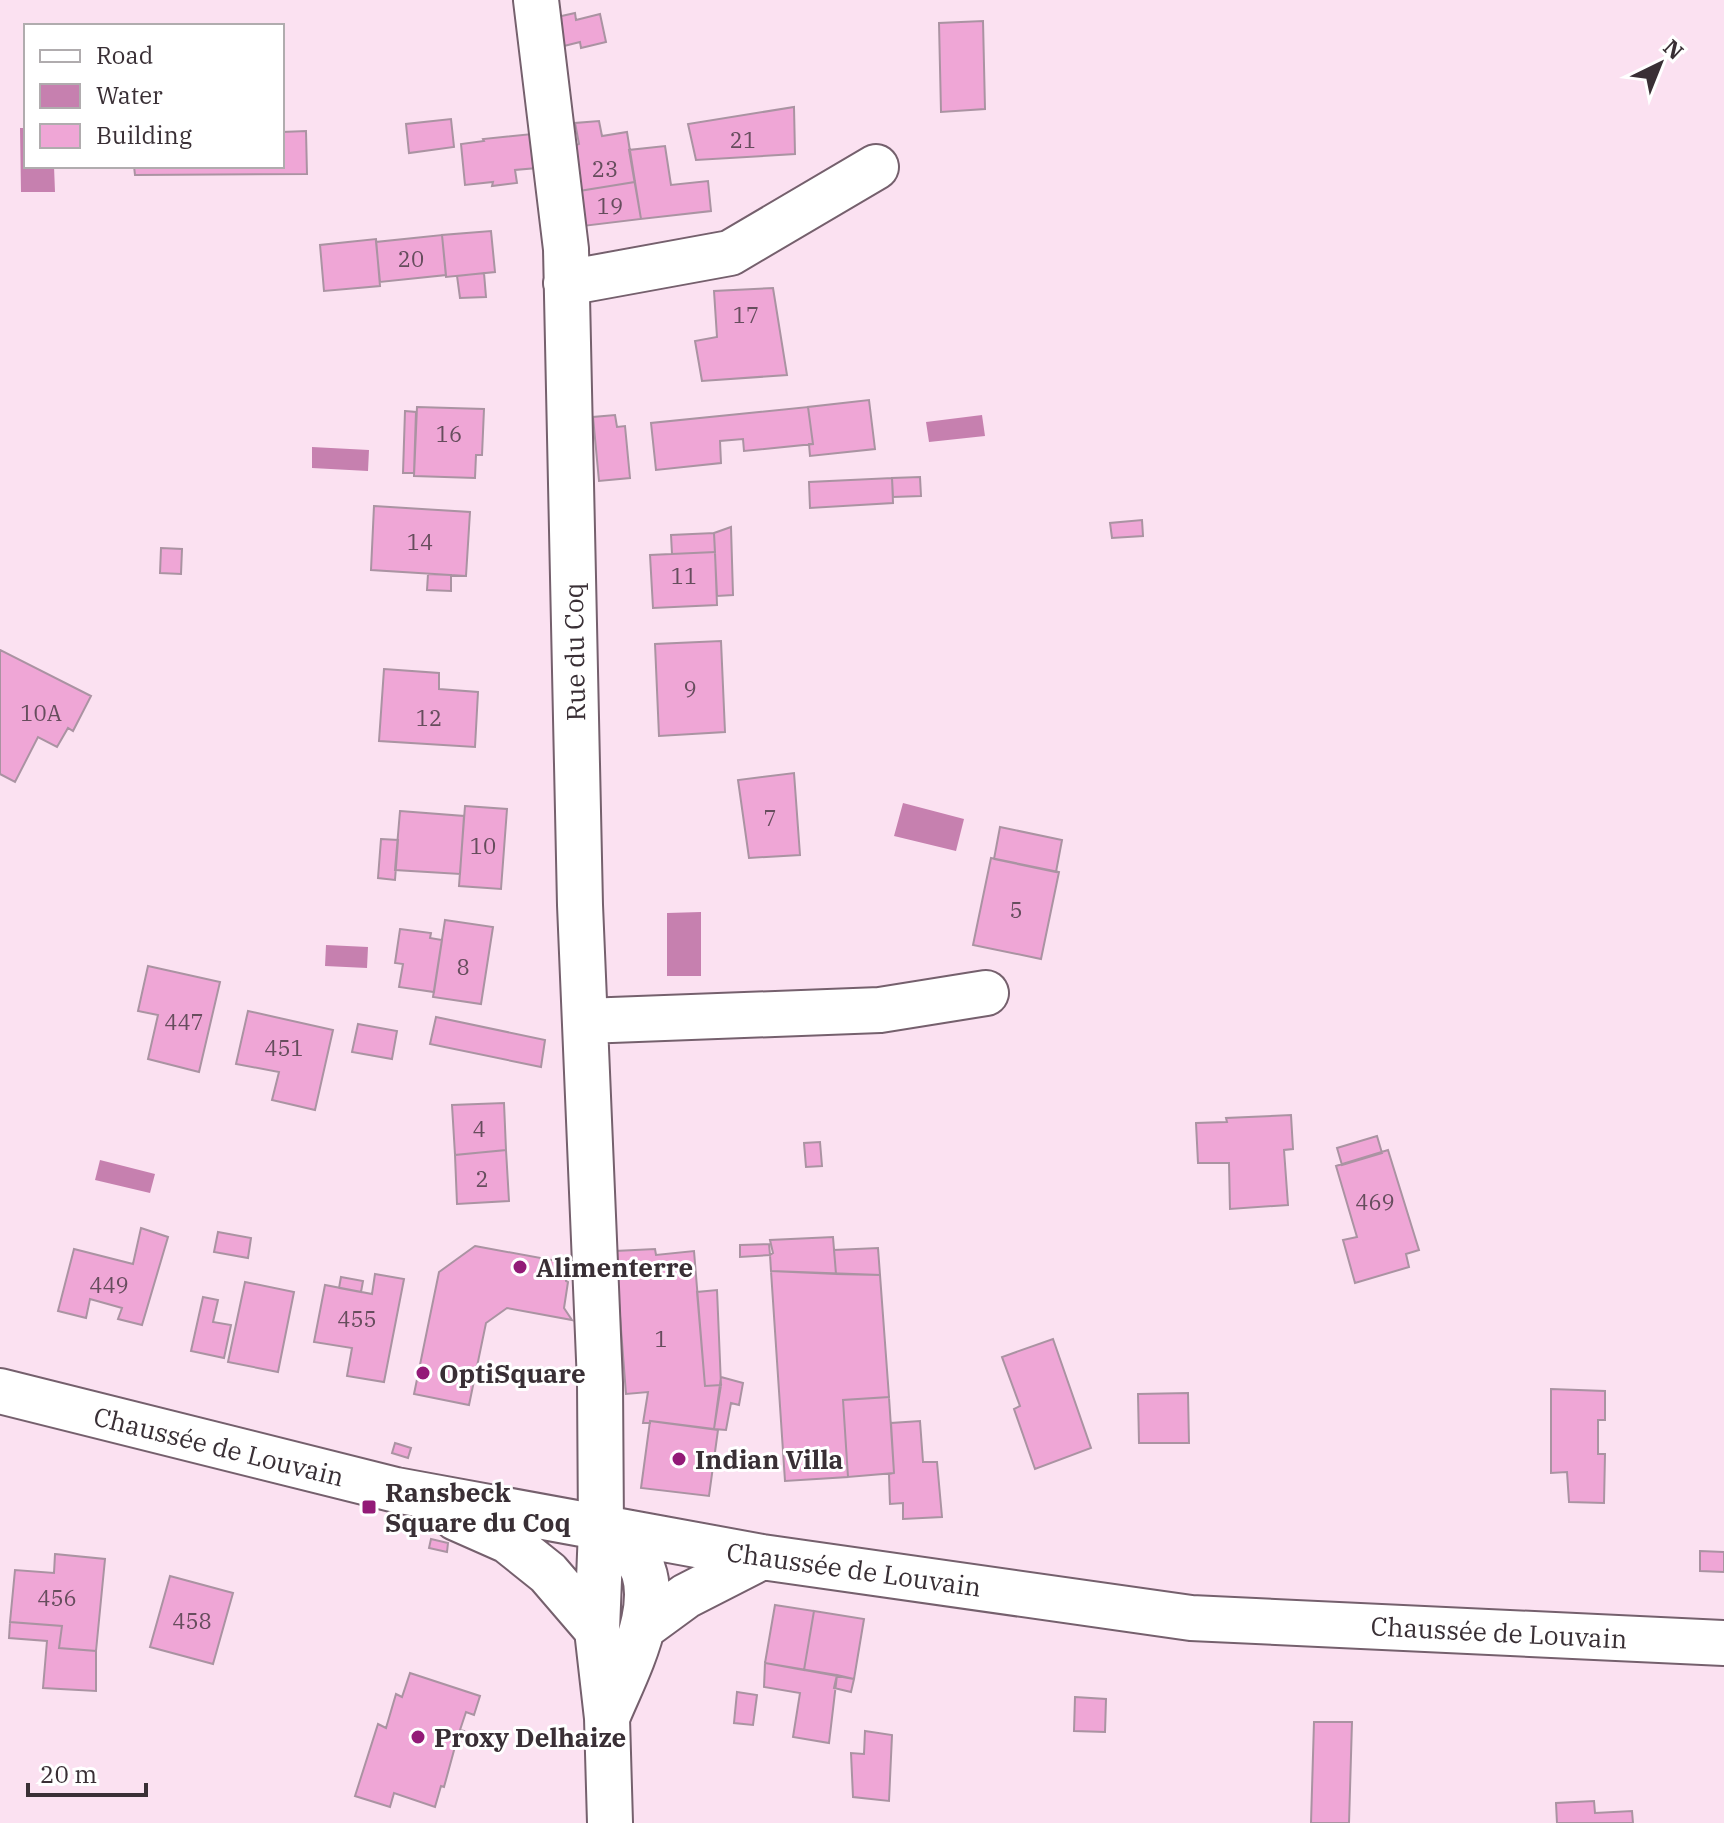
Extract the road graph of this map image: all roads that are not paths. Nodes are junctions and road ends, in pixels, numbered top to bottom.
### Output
1 (536, 0) edge
2 (876, 167) dead end
3 (566, 283) junction
4 (986, 993) dead end
5 (585, 1021) junction
6 (0, 1391) edge
7 (396, 1490) junction
8 (601, 1529) junction
9 (762, 1557) junction
10 (645, 1626) junction
11 (597, 1630) junction
12 (1724, 1643) edge
13 (607, 1718) junction
14 (610, 1823) edge

1 - 3 street, Rue du Coq
2 - 3 street
3 - 5 street, Rue du Coq
4 - 5 street
5 - 8 street, Rue du Coq
6 - 7 street, Chaussée de Louvain
7 - 8 street, Chaussée de Louvain
7 - 11 street
8 - 9 street, Chaussée de Louvain
8 - 10 street
8 - 11 street, Rue du Coq
9 - 10 street
9 - 12 street, Chaussée de Louvain
10 - 13 street
11 - 13 street, Rue du Coq
13 - 14 street, Rue du Coq

